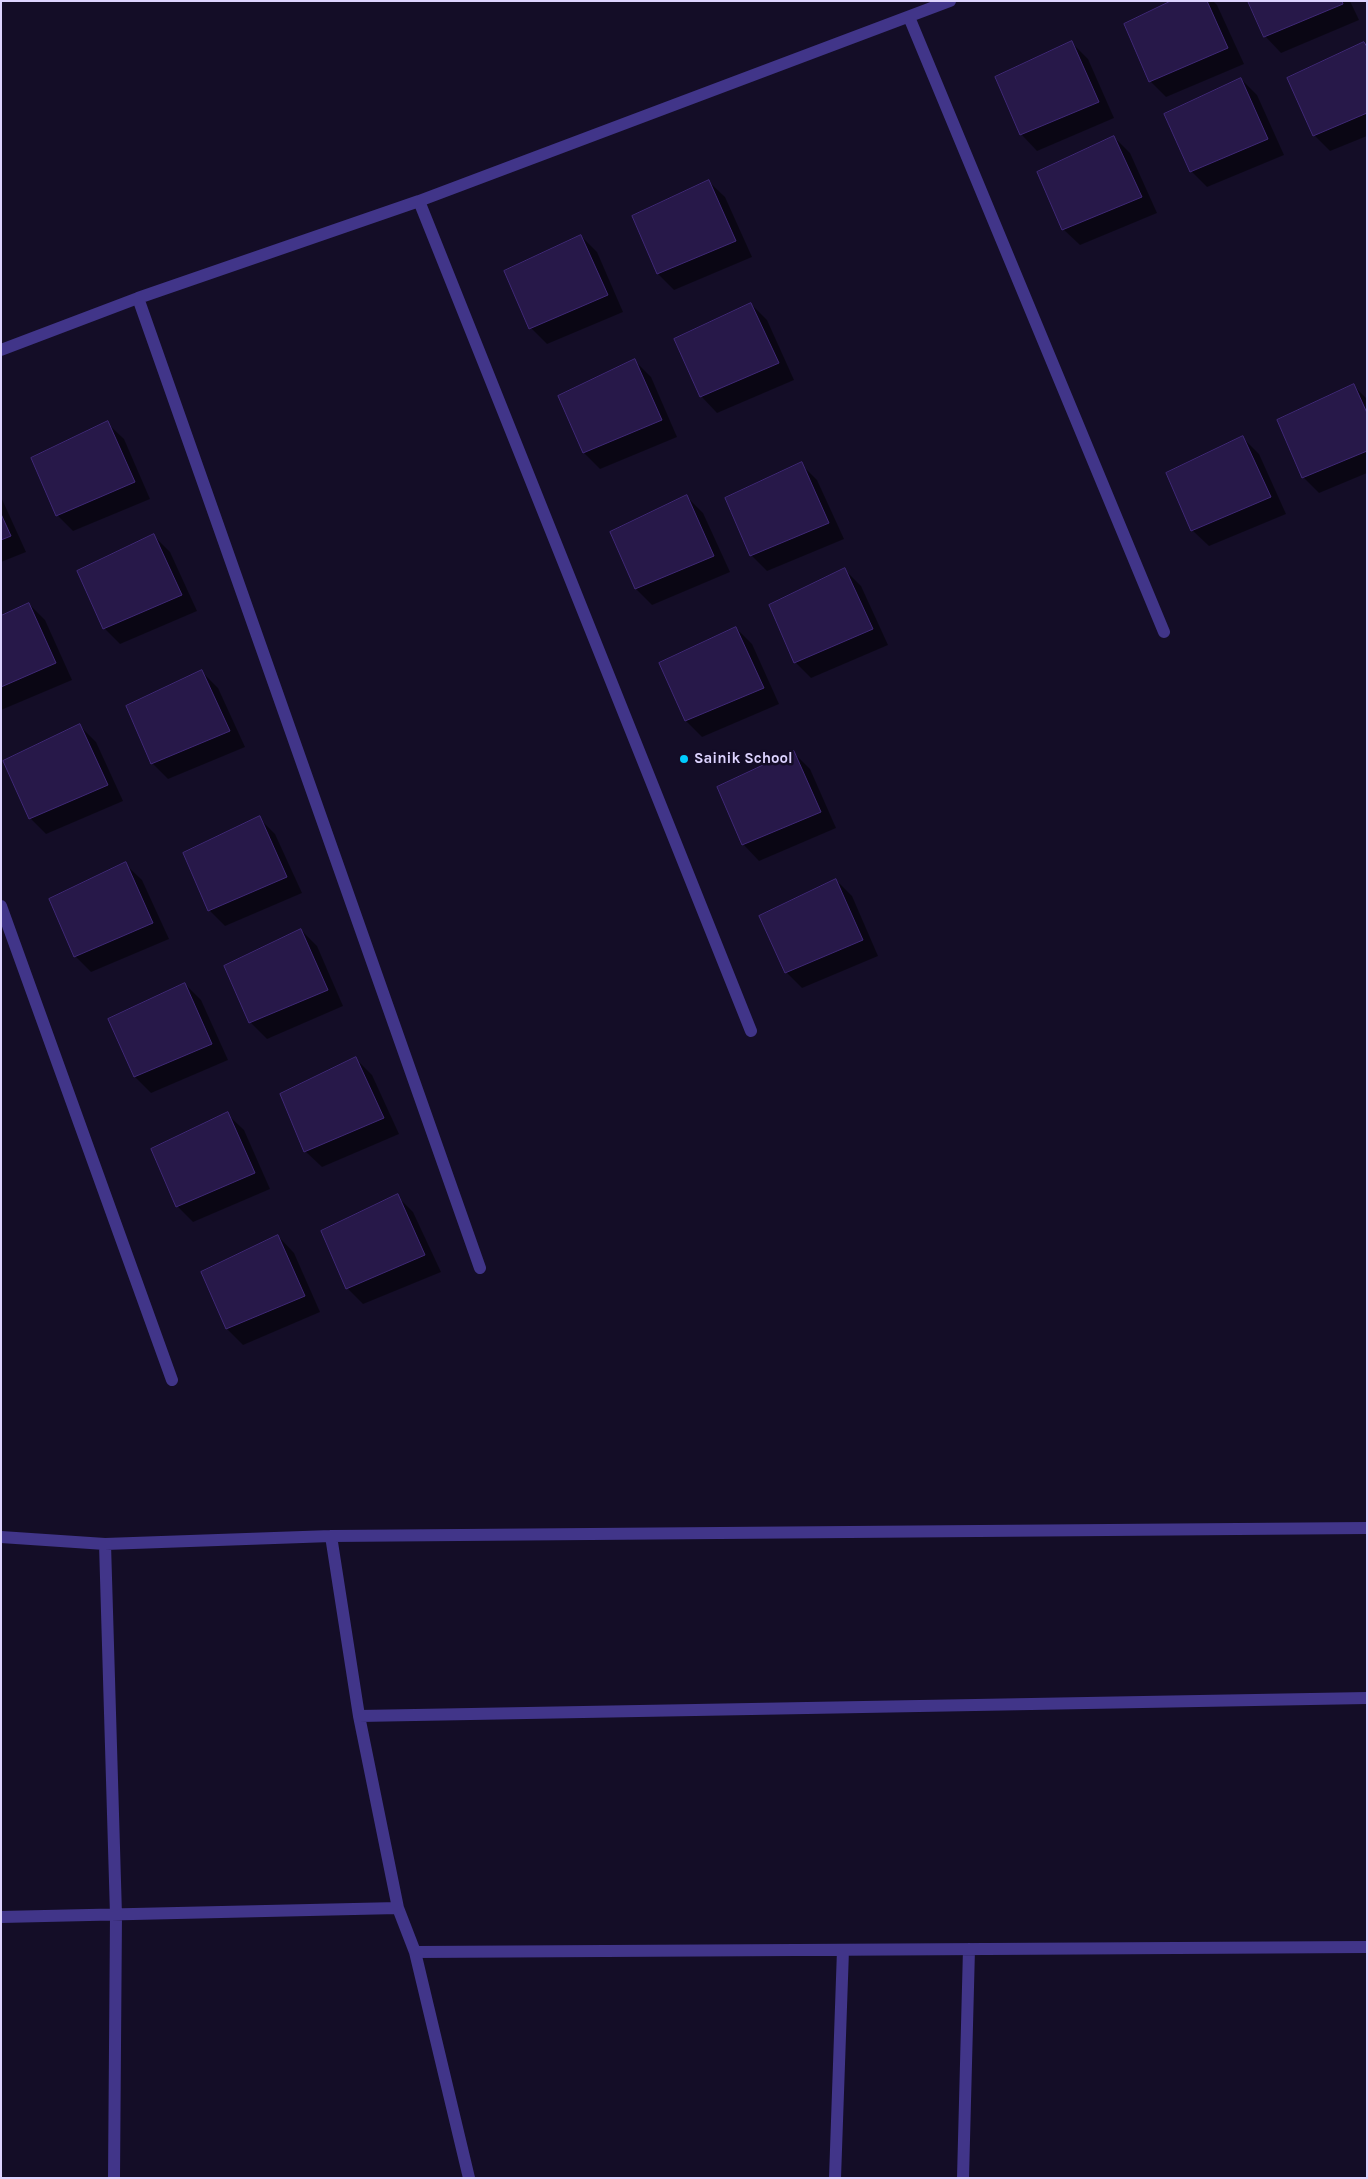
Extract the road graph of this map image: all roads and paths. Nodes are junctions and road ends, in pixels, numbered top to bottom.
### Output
1 (950, 1) edge
2 (909, 17) junction
3 (419, 201) junction
4 (138, 298) junction
5 (1, 350) edge
6 (1164, 632) dead end
7 (1, 906) edge
8 (751, 1031) dead end
9 (480, 1268) dead end
10 (172, 1380) dead end
11 (1367, 1528) edge
12 (331, 1536) junction
13 (1, 1538) edge
14 (105, 1544) junction
15 (1367, 1698) edge
16 (359, 1716) junction
17 (398, 1908) junction
18 (116, 1915) junction
19 (1, 1917) edge
20 (1367, 1947) edge
21 (969, 1949) junction
22 (843, 1950) junction
23 (415, 1952) junction
24 (114, 2178) edge
25 (469, 2178) edge
26 (835, 2178) edge
27 (963, 2178) edge

1 - 2 street
2 - 3 street
2 - 6 street
3 - 4 street
3 - 8 street
4 - 5 street
4 - 9 street
7 - 10 street
11 - 12 street
12 - 14 street
12 - 16 street
13 - 14 street
14 - 18 street
15 - 16 street
16 - 17 street
17 - 18 street
17 - 23 street
18 - 19 street
18 - 24 street
20 - 21 street
21 - 22 street
21 - 27 street
22 - 23 street
22 - 26 street
23 - 25 street

